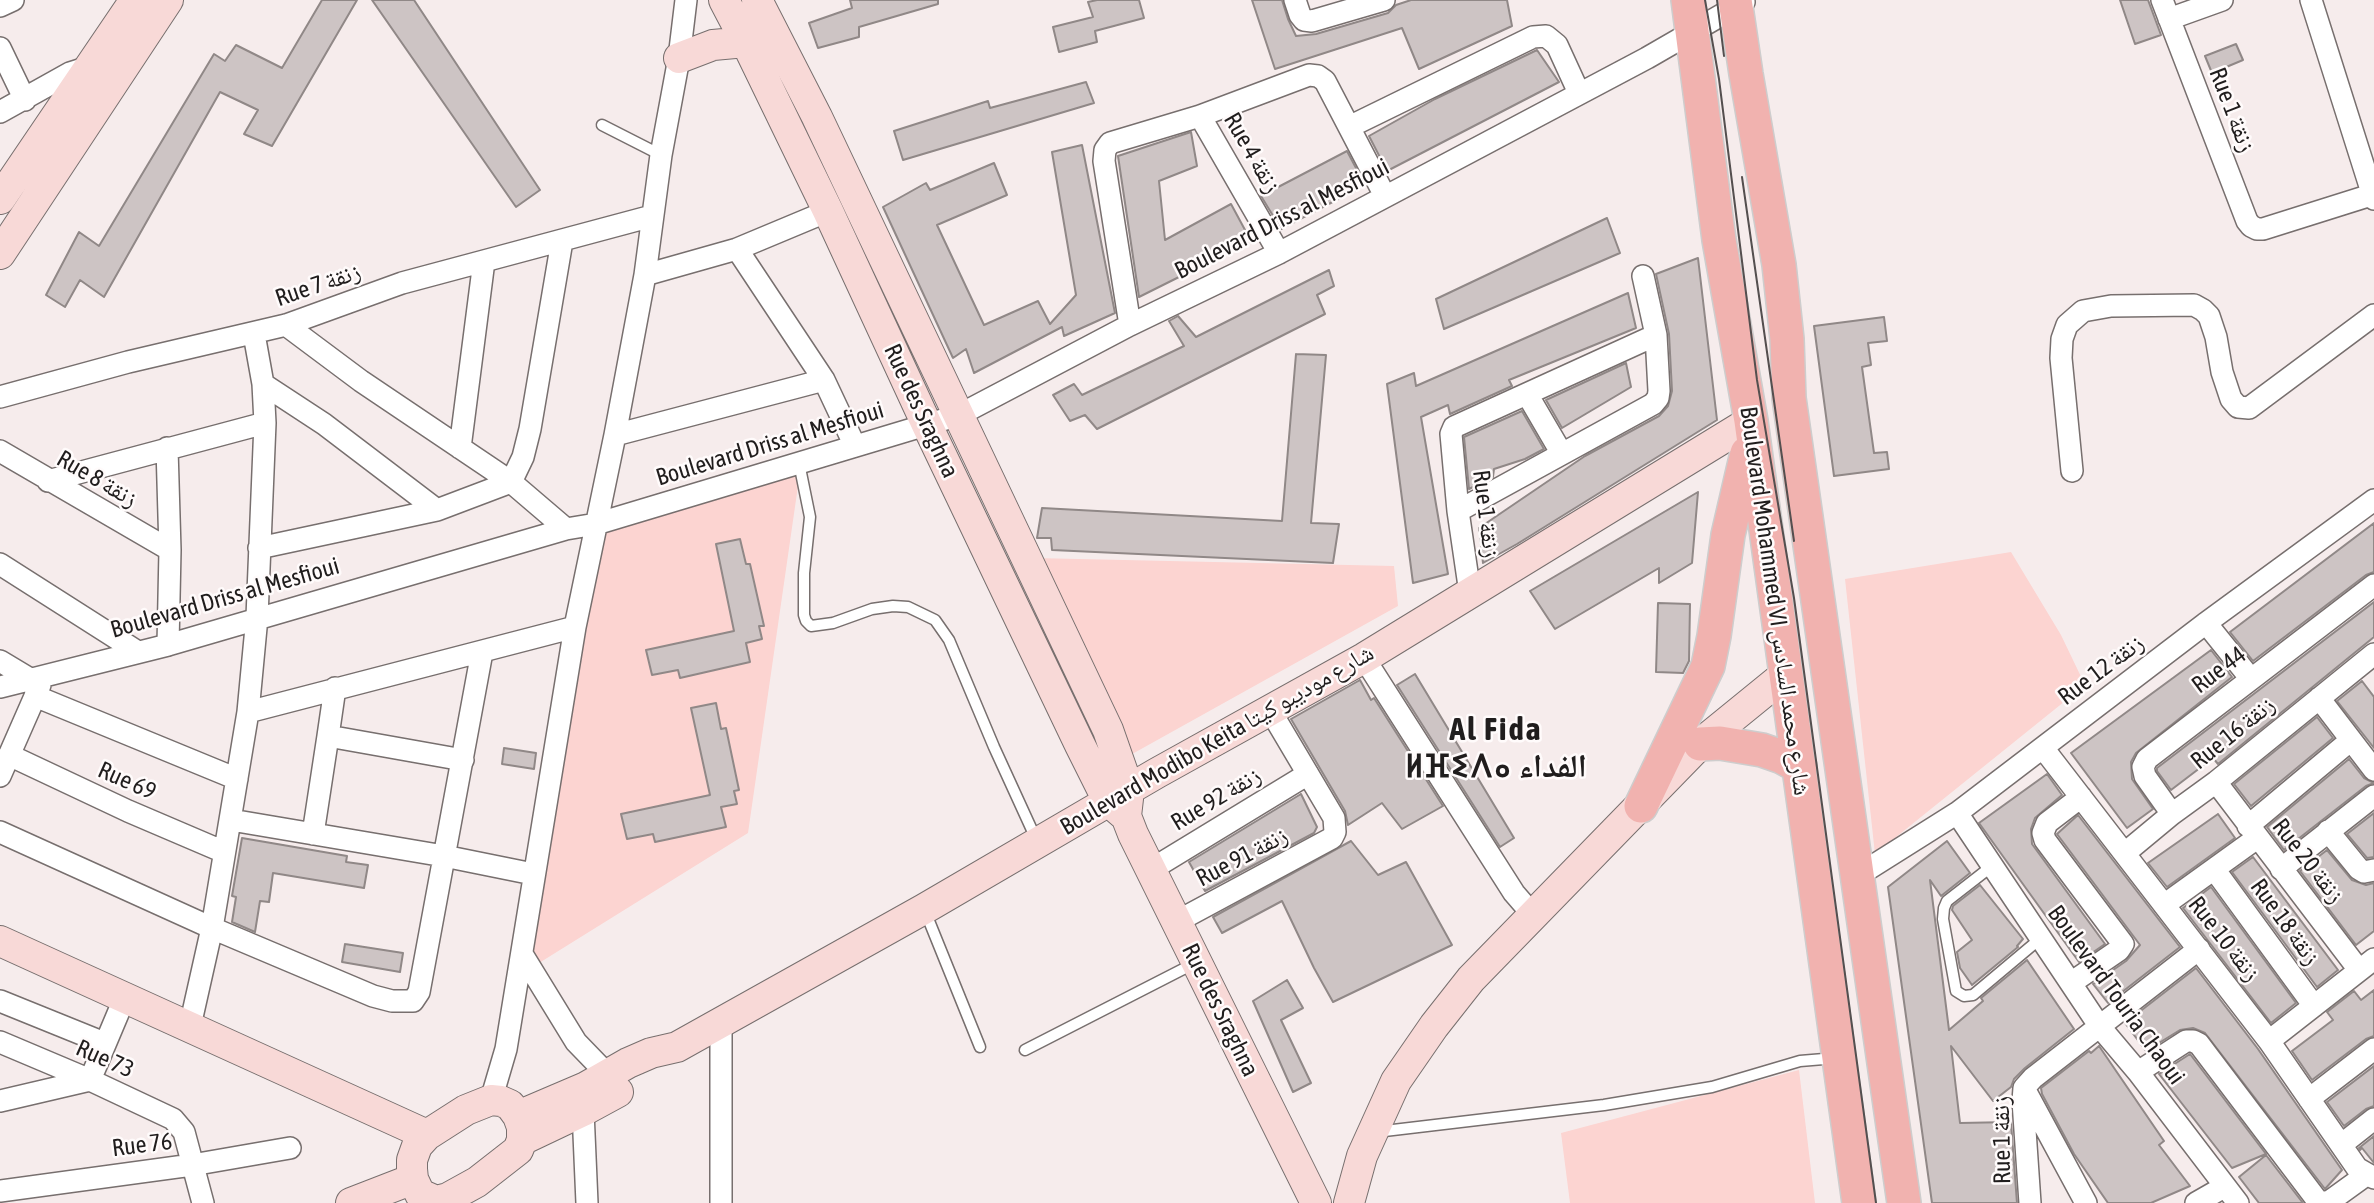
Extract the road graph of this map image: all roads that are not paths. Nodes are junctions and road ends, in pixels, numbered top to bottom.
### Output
1 (13, 0) edge
2 (135, 0) edge
3 (168, 0) edge
4 (686, 0) edge
5 (724, 0) edge
6 (757, 0) edge
7 (2222, 0) edge
8 (2311, 0) edge
9 (1380, 1) edge
10 (1740, 2) edge
11 (0, 6) edge
12 (1297, 8) edge
13 (2165, 9) edge
14 (1690, 16) edge
15 (746, 42) junction
16 (0, 48) edge
17 (679, 58) junction
18 (104, 72) junction
19 (1579, 93) junction
20 (25, 100) junction
21 (0, 112) edge
22 (1200, 116) junction
23 (602, 125) dead end
24 (1349, 127) junction
25 (661, 155) junction
26 (2, 188) edge
27 (1385, 196) junction
28 (2373, 197) edge
29 (37, 201) junction
30 (828, 211) junction
31 (652, 216) junction
32 (562, 241) junction
33 (737, 249) junction
34 (1279, 253) junction
35 (0, 254) edge
36 (484, 261) junction
37 (645, 275) junction
38 (1643, 276) dead end
39 (2374, 314) edge
40 (286, 325) junction
41 (1130, 325) junction
42 (254, 334) junction
43 (1656, 335) junction
44 (824, 380) junction
45 (263, 384) junction
46 (1527, 394) junction
47 (0, 397) edge
48 (959, 415) junction
49 (265, 424) junction
50 (927, 425) junction
51 (1751, 428) junction
52 (615, 435) junction
53 (855, 446) junction
54 (167, 448) junction
55 (460, 448) junction
56 (0, 451) edge
57 (1562, 454) junction
58 (799, 463) junction
59 (2072, 471) dead end
60 (48, 481) junction
61 (511, 482) junction
62 (2374, 500) edge
63 (437, 510) junction
64 (1458, 511) junction
65 (596, 524) junction
66 (566, 529) junction
67 (259, 548) junction
68 (170, 550) junction
69 (0, 564) edge
70 (2374, 585) edge
71 (1470, 593) junction
72 (257, 617) junction
73 (2206, 623) junction
74 (575, 627) junction
75 (167, 645) junction
76 (138, 652) junction
77 (482, 652) junction
78 (1364, 657) junction
79 (2373, 658) edge
80 (0, 661) edge
81 (1786, 674) junction
82 (2251, 679) junction
83 (36, 684) junction
84 (0, 687) edge
85 (335, 688) junction
86 (2319, 698) junction
87 (1270, 710) junction
88 (248, 712) junction
89 (328, 736) junction
90 (2351, 740) junction
91 (1700, 744) junction
92 (2043, 748) junction
93 (9, 755) junction
94 (463, 760) junction
95 (1800, 767) junction
96 (2374, 770) edge
97 (1308, 774) junction
98 (0, 776) edge
99 (237, 779) junction
100 (2216, 782) junction
101 (2374, 796) edge
102 (2081, 797) junction
103 (1121, 803) junction
104 (1641, 806) junction
105 (1957, 813) junction
106 (2172, 814) junction
107 (231, 820) junction
108 (2328, 831) junction
109 (0, 832) edge
110 (2252, 832) junction
111 (313, 835) junction
112 (1038, 842) junction
113 (225, 852) junction
114 (2125, 853) junction
115 (444, 856) junction
116 (1992, 866) junction
117 (1152, 869) junction
118 (2214, 869) junction
119 (2281, 869) junction
120 (2374, 870) edge
121 (533, 874) junction
122 (1857, 876) junction
123 (2164, 905) junction
124 (924, 909) junction
125 (1533, 915) junction
126 (1176, 922) junction
127 (212, 928) junction
128 (2040, 938) junction
129 (0, 941) edge
130 (2199, 949) junction
131 (522, 954) junction
132 (1195, 963) junction
133 (2367, 965) edge
134 (2071, 983) junction
135 (125, 997) junction
136 (0, 1001) edge
137 (2314, 1006) junction
138 (721, 1022) junction
139 (190, 1026) junction
140 (2100, 1027) junction
141 (2269, 1041) junction
142 (0, 1042) edge
143 (104, 1044) junction
144 (677, 1046) junction
145 (980, 1046) dead end
146 (2374, 1049) edge
147 (1025, 1050) dead end
148 (1839, 1058) junction
149 (2138, 1072) junction
150 (607, 1074) junction
151 (90, 1080) junction
152 (2024, 1088) junction
153 (2309, 1099) junction
154 (491, 1100) junction
155 (0, 1101) edge
156 (583, 1111) junction
157 (2374, 1119) edge
158 (520, 1128) junction
159 (1373, 1132) junction
160 (427, 1135) junction
161 (2342, 1145) junction
162 (290, 1148) dead end
163 (192, 1165) junction
164 (2366, 1173) edge
165 (0, 1191) edge
166 (428, 1195) edge
167 (2231, 1195) edge
168 (203, 1203) edge
169 (351, 1203) edge
170 (587, 1203) edge
171 (721, 1203) edge
172 (1316, 1203) edge
173 (1349, 1203) edge
174 (1859, 1203) edge
175 (1904, 1203) edge
176 (2030, 1203) edge
177 (2086, 1203) edge
178 (2196, 1203) edge
179 (2321, 1203) edge

1 - 11 street
2 - 18 street
3 - 18 street
4 - 17 street
5 - 15 street, Rue des Sraghna
6 - 48 street, Rue des Sraghna
7 - 13 street
8 - 28 street
9 - 12 street
10 - 14 street, Boulevard Driss al Mesfioui
10 - 122 main road, Boulevard Mohammed VI شارع محمد السادس
13 - 28 street, Rue 1 زنقة
14 - 19 street, Boulevard Driss al Mesfioui
14 - 51 main road, Boulevard Mohammed VI شارع محمد السادس
15 - 17 street
15 - 30 street, Rue des Sraghna
16 - 20 street
17 - 25 street
18 - 20 street
18 - 26 street
18 - 29 street
19 - 24 street
19 - 27 street, Boulevard Driss al Mesfioui
20 - 21 street
22 - 24 street
22 - 34 street, Rue 4 زنقة
22 - 41 street
23 - 25 lane
24 - 27 street
25 - 31 street
26 - 29 street
27 - 34 street, Boulevard Driss al Mesfioui
29 - 35 street
30 - 33 street
30 - 50 street, Rue des Sraghna
31 - 32 street, Rue 7 زنقة
31 - 37 street
32 - 36 street, Rue 7 زنقة
32 - 61 street
33 - 37 street
33 - 44 street
34 - 41 street, Boulevard Driss al Mesfioui
36 - 40 street, Rue 7 زنقة
36 - 55 street
37 - 52 street
38 - 43 street
39 - 59 street
40 - 42 street, Rue 7 زنقة
40 - 55 street
41 - 48 street, Boulevard Driss al Mesfioui
42 - 45 street
42 - 47 street, Rue 7 زنقة
43 - 46 street
43 - 57 street
44 - 52 street
44 - 53 street
45 - 49 street
45 - 63 street
46 - 57 street
46 - 64 street, Rue 1 زنقة
48 - 50 street, Boulevard Driss al Mesfioui
48 - 103 street, Rue des Sraghna
49 - 54 street
49 - 67 street
50 - 53 street, Boulevard Driss al Mesfioui
50 - 103 street, Rue des Sraghna
51 - 71 street, Boulevard Modibo Keita شارع موديبو كيتا
51 - 81 main road, Boulevard Mohammed VI شارع محمد السادس
51 - 104 main road
52 - 65 street
53 - 58 street, Boulevard Driss al Mesfioui
54 - 60 street
54 - 68 street
55 - 61 street
56 - 60 street, Rue 8 زنقة
57 - 64 street
58 - 65 street, Boulevard Driss al Mesfioui
58 - 112 lane
60 - 68 street, Rue 8 زنقة
61 - 63 street
61 - 66 street
62 - 73 street, Rue 12 زنقة
63 - 67 street
64 - 71 street, Rue 1 زنقة
65 - 66 street, Boulevard Driss al Mesfioui
65 - 74 street
66 - 72 street, Boulevard Driss al Mesfioui
67 - 72 street
68 - 75 street
69 - 76 street
70 - 82 street, Rue 44
71 - 78 street, Boulevard Modibo Keita شارع موديبو كيتا
72 - 75 street, Boulevard Driss al Mesfioui
72 - 88 street
73 - 82 street
73 - 92 street, Rue 12 زنقة
74 - 77 street
74 - 121 street
75 - 76 street, Boulevard Driss al Mesfioui
76 - 83 street, Boulevard Driss al Mesfioui
77 - 85 street
77 - 94 street
78 - 87 street, Boulevard Modibo Keita شارع موديبو كيتا
78 - 125 street
79 - 86 street, Rue 16 زنقة
80 - 83 street
81 - 91 street
81 - 95 main road, Boulevard Mohammed VI شارع محمد السادس
82 - 106 street, Rue 44
83 - 84 street, Boulevard Driss al Mesfioui
83 - 93 street
83 - 99 street
85 - 88 street
85 - 89 street
86 - 90 street
86 - 100 street, Rue 16 زنقة
87 - 97 street
87 - 103 street, Boulevard Modibo Keita شارع موديبو كيتا
88 - 99 street
89 - 94 street
89 - 111 street
90 - 96 street
90 - 110 street, Rue 18 زنقة
91 - 95 main road
91 - 104 street
92 - 102 street, Rue 10 زنقة
92 - 105 street, Rue 12 زنقة
93 - 98 street
93 - 113 street, Rue 69
94 - 115 street
95 - 148 main road, Boulevard Mohammed VI شارع محمد السادس
97 - 117 street, Rue 92 زنقة
97 - 126 street, Rue 91 زنقة
99 - 107 street
100 - 106 street, Rue 16 زنقة
100 - 110 street, Rue 20 زنقة
101 - 108 street
102 - 114 street, Rue 10 زنقة
102 - 134 street
103 - 112 street, Boulevard Modibo Keita شارع موديبو كيتا
103 - 117 street, Rue des Sraghna
104 - 125 street
105 - 116 street, Boulevard Touria Chaoui
105 - 122 street, Rue 12 زنقة
106 - 114 street, Rue 16 زنقة
107 - 111 street
107 - 113 street
108 - 119 street
108 - 120 street
109 - 127 street
110 - 118 street, Rue 18 زنقة
110 - 119 street, Rue 20 زنقة
111 - 115 street
112 - 124 street, Boulevard Modibo Keita شارع موديبو كيتا
113 - 127 street
114 - 123 street, Rue 10 زنقة
115 - 121 street
115 - 127 street
116 - 128 street, Boulevard Touria Chaoui
116 - 128 lane
117 - 126 street, Rue des Sraghna
118 - 123 street, Rue 18 زنقة
118 - 137 street, Rue 18 زنقة
119 - 133 street, Rue 20 زنقة
121 - 131 street
122 - 175 main road, Boulevard Mohammed VI شارع محمد السادس
123 - 130 street, Rue 10 زنقة
124 - 138 street, Boulevard Modibo Keita شارع موديبو كيتا
124 - 145 lane
125 - 159 street
126 - 132 street, Rue des Sraghna
127 - 139 street
128 - 134 street, Boulevard Touria Chaoui
129 - 135 street
130 - 140 street, Rue 1 زنقة
130 - 141 street, Rue 10 زنقة
131 - 150 street
131 - 154 street
132 - 147 lane
132 - 172 street, Rue des Sraghna
133 - 137 street
134 - 140 street, Boulevard Touria Chaoui
135 - 139 street
135 - 143 street
136 - 143 street
137 - 141 street
138 - 144 street, Boulevard Modibo Keita شارع موديبو كيتا
138 - 171 street
139 - 160 street
140 - 149 street, Boulevard Touria Chaoui
140 - 152 street, Rue 1 زنقة
141 - 153 street, Rue 10 زنقة
142 - 151 street, Rue 73
143 - 151 street
144 - 150 street, Boulevard Modibo Keita شارع موديبو كيتا
144 - 156 street, Boulevard Modibo Keita شارع موديبو كيتا
146 - 153 street
148 - 159 lane
148 - 174 main road, Boulevard Mohammed VI شارع محمد السادس
149 - 167 street, Boulevard Touria Chaoui
149 - 179 street
150 - 158 street, Boulevard Modibo Keita شارع موديبو كيتا
151 - 155 street
151 - 163 street, Rue 73
152 - 176 street, Rue 1 زنقة
152 - 177 street
153 - 161 street, Rue 10 زنقة
154 - 158 street
154 - 160 street
156 - 158 street, Boulevard Modibo Keita شارع موديبو كيتا
156 - 170 street
157 - 161 street
158 - 166 street
159 - 173 street
160 - 166 street
161 - 164 street, Rue 10 زنقة
162 - 163 street, Rue 76
163 - 165 street, Rue 76
163 - 168 street
164 - 179 street
166 - 169 street
167 - 178 street

